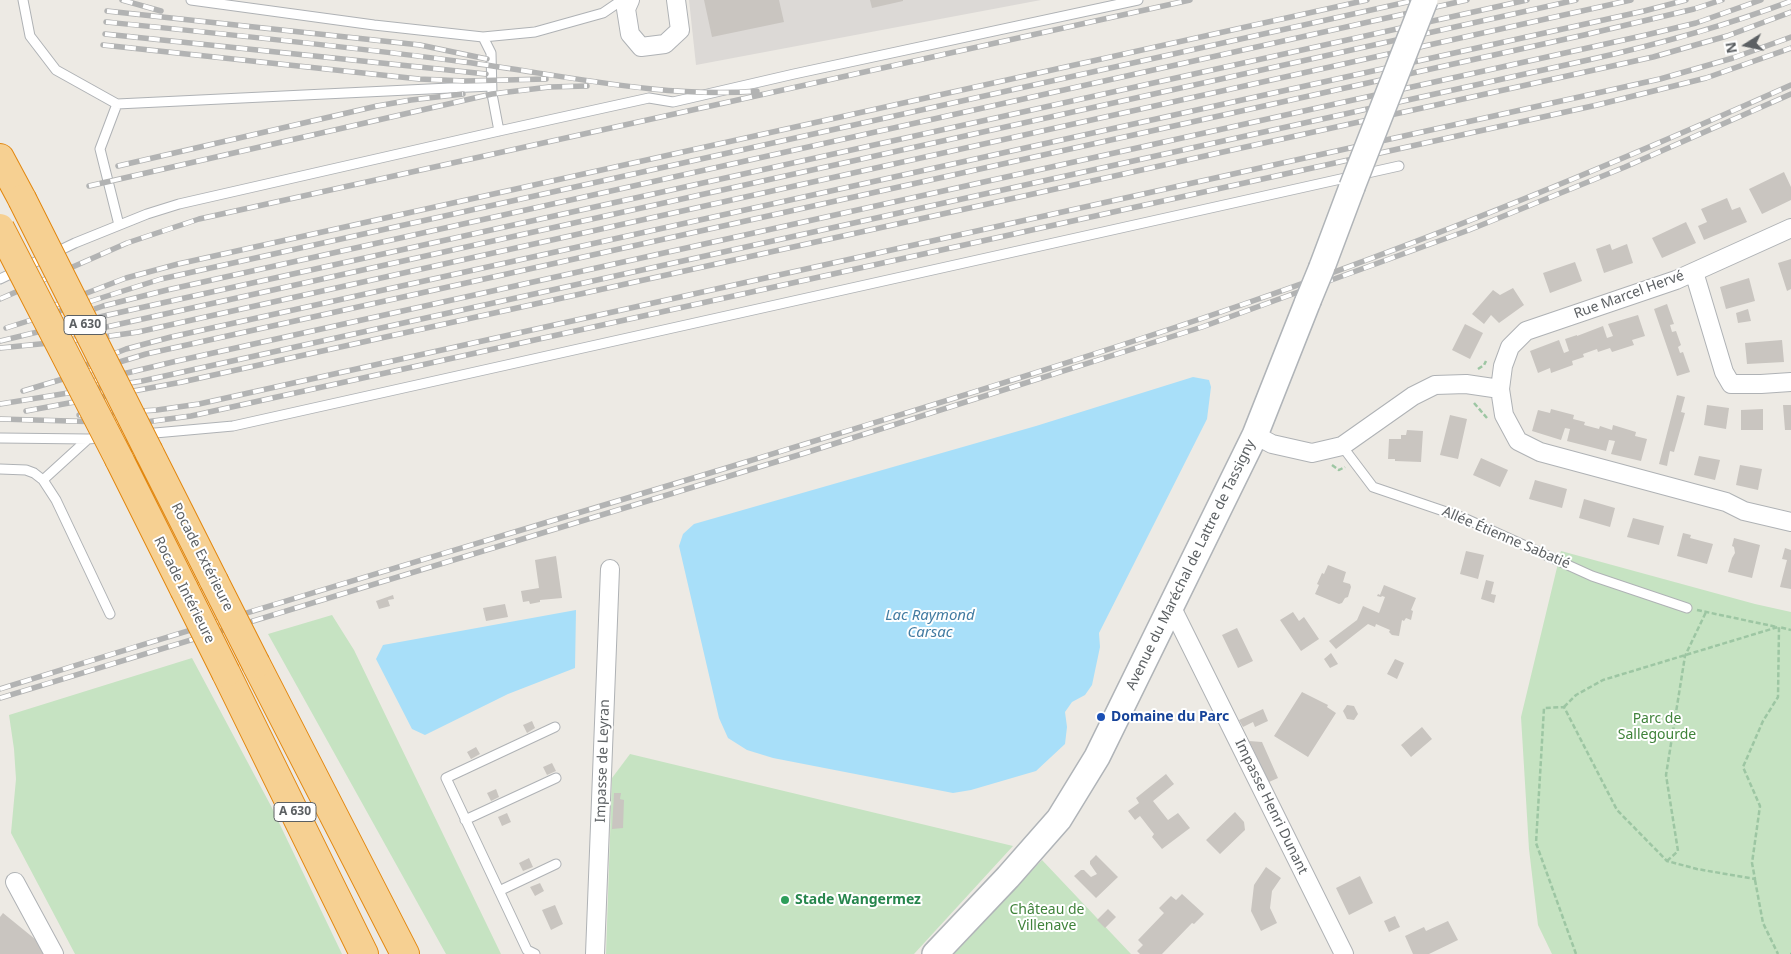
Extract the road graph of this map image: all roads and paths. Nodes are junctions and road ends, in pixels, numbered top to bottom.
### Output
1 (23, 0) edge
2 (191, 0) edge
3 (622, 0) edge
4 (630, 0) edge
5 (676, 0) edge
6 (1138, 0) edge
7 (1425, 0) edge
8 (483, 37) junction
9 (491, 86) junction
10 (117, 104) junction
11 (499, 130) junction
12 (0, 158) edge
13 (1399, 166) dead end
14 (118, 226) junction
15 (0, 228) edge
16 (1791, 228) edge
17 (1694, 272) junction
18 (0, 279) edge
19 (1791, 382) edge
20 (1500, 389) junction
21 (1255, 435) junction
22 (0, 438) edge
23 (88, 439) junction
24 (1342, 446) junction
25 (0, 469) edge
26 (43, 480) junction
27 (1791, 522) edge
28 (610, 569) dead end
29 (1171, 606) junction
30 (1687, 608) joint
31 (1706, 612) junction
32 (110, 614) dead end
33 (1779, 627) junction
34 (1791, 630) edge
35 (1685, 656) junction
36 (1564, 707) junction
37 (555, 727) dead end
38 (556, 778) dead end
39 (466, 820) junction
40 (1667, 861) junction
41 (556, 864) dead end
42 (1754, 879) junction
43 (16, 882) dead end
44 (499, 891) junction
45 (54, 954) edge
46 (364, 954) edge
47 (405, 954) edge
48 (535, 954) edge
49 (595, 954) edge
50 (935, 954) edge
51 (1344, 954) edge
52 (1576, 954) edge
53 (1778, 954) edge

1 - 10 lane
2 - 8 lane
3 - 8 lane
4 - 5 street
6 - 11 lane
7 - 21 street, Avenue du Maréchal de Lattre de Tassigny, bridge
8 - 9 lane
9 - 10 lane
9 - 11 lane
10 - 14 lane
11 - 14 lane
12 - 47 highway, Rocade Extérieure / A 630, bridge
13 - 23 lane
14 - 18 lane
15 - 46 highway, Rocade Intérieure / A 630, bridge
16 - 17 street, Rue Marcel Hervé
17 - 19 street
17 - 20 street, Rue Marcel Hervé
20 - 24 street
20 - 27 street, Rue Marcel Hervé
21 - 24 street
21 - 29 street, Avenue du Maréchal de Lattre de Tassigny
22 - 23 lane
23 - 26 lane
24 - 30 lane, Allée Étienne Sabatié
25 - 26 lane
26 - 32 lane
28 - 49 street, Impasse de Leyran
29 - 50 street, Avenue du Maréchal de Lattre de Tassigny
29 - 51 street, Impasse Henri Dunant
30 - 31 path
31 - 33 path
31 - 35 path
33 - 34 path
33 - 35 path
33 - 42 path
35 - 36 path
35 - 40 path
36 - 40 path
36 - 52 path
37 - 39 lane
38 - 39 lane
39 - 44 lane
40 - 42 path
41 - 44 lane
42 - 53 path
43 - 45 street
44 - 48 lane

